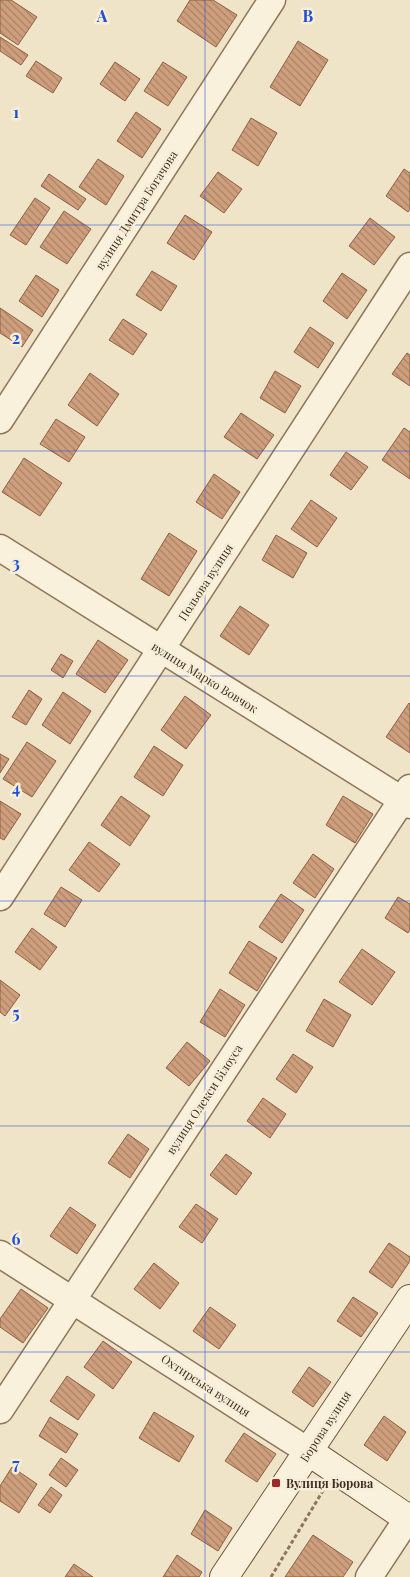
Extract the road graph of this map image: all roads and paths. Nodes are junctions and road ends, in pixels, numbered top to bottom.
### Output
1 (272, 0) edge
2 (410, 266) edge
3 (0, 420) edge
4 (0, 548) edge
5 (162, 649) junction
6 (407, 798) edge
7 (0, 898) edge
8 (0, 1254) edge
9 (72, 1299) junction
10 (410, 1299) edge
11 (0, 1410) edge
12 (308, 1451) junction
13 (333, 1492) dead end
14 (409, 1519) edge
15 (224, 1577) edge
16 (271, 1577) edge
17 (369, 1577) edge

1 - 3 street, вулиця Дмитра Богачова
2 - 5 street, Польова вулиця
4 - 5 street, вулиця Марко Вовчок
5 - 6 street, вулиця Марко Вовчок
5 - 7 street, Польова вулиця
6 - 9 street, вулиця Олекси Білоуса
8 - 9 street, Охтирська вулиця
9 - 11 street, вулиця Олекси Білоуса
9 - 12 street, Охтирська вулиця
10 - 12 street, Борова вулиця
12 - 14 street, Охтирська вулиця
12 - 15 street, Борова вулиця
13 - 16 path
14 - 17 street

